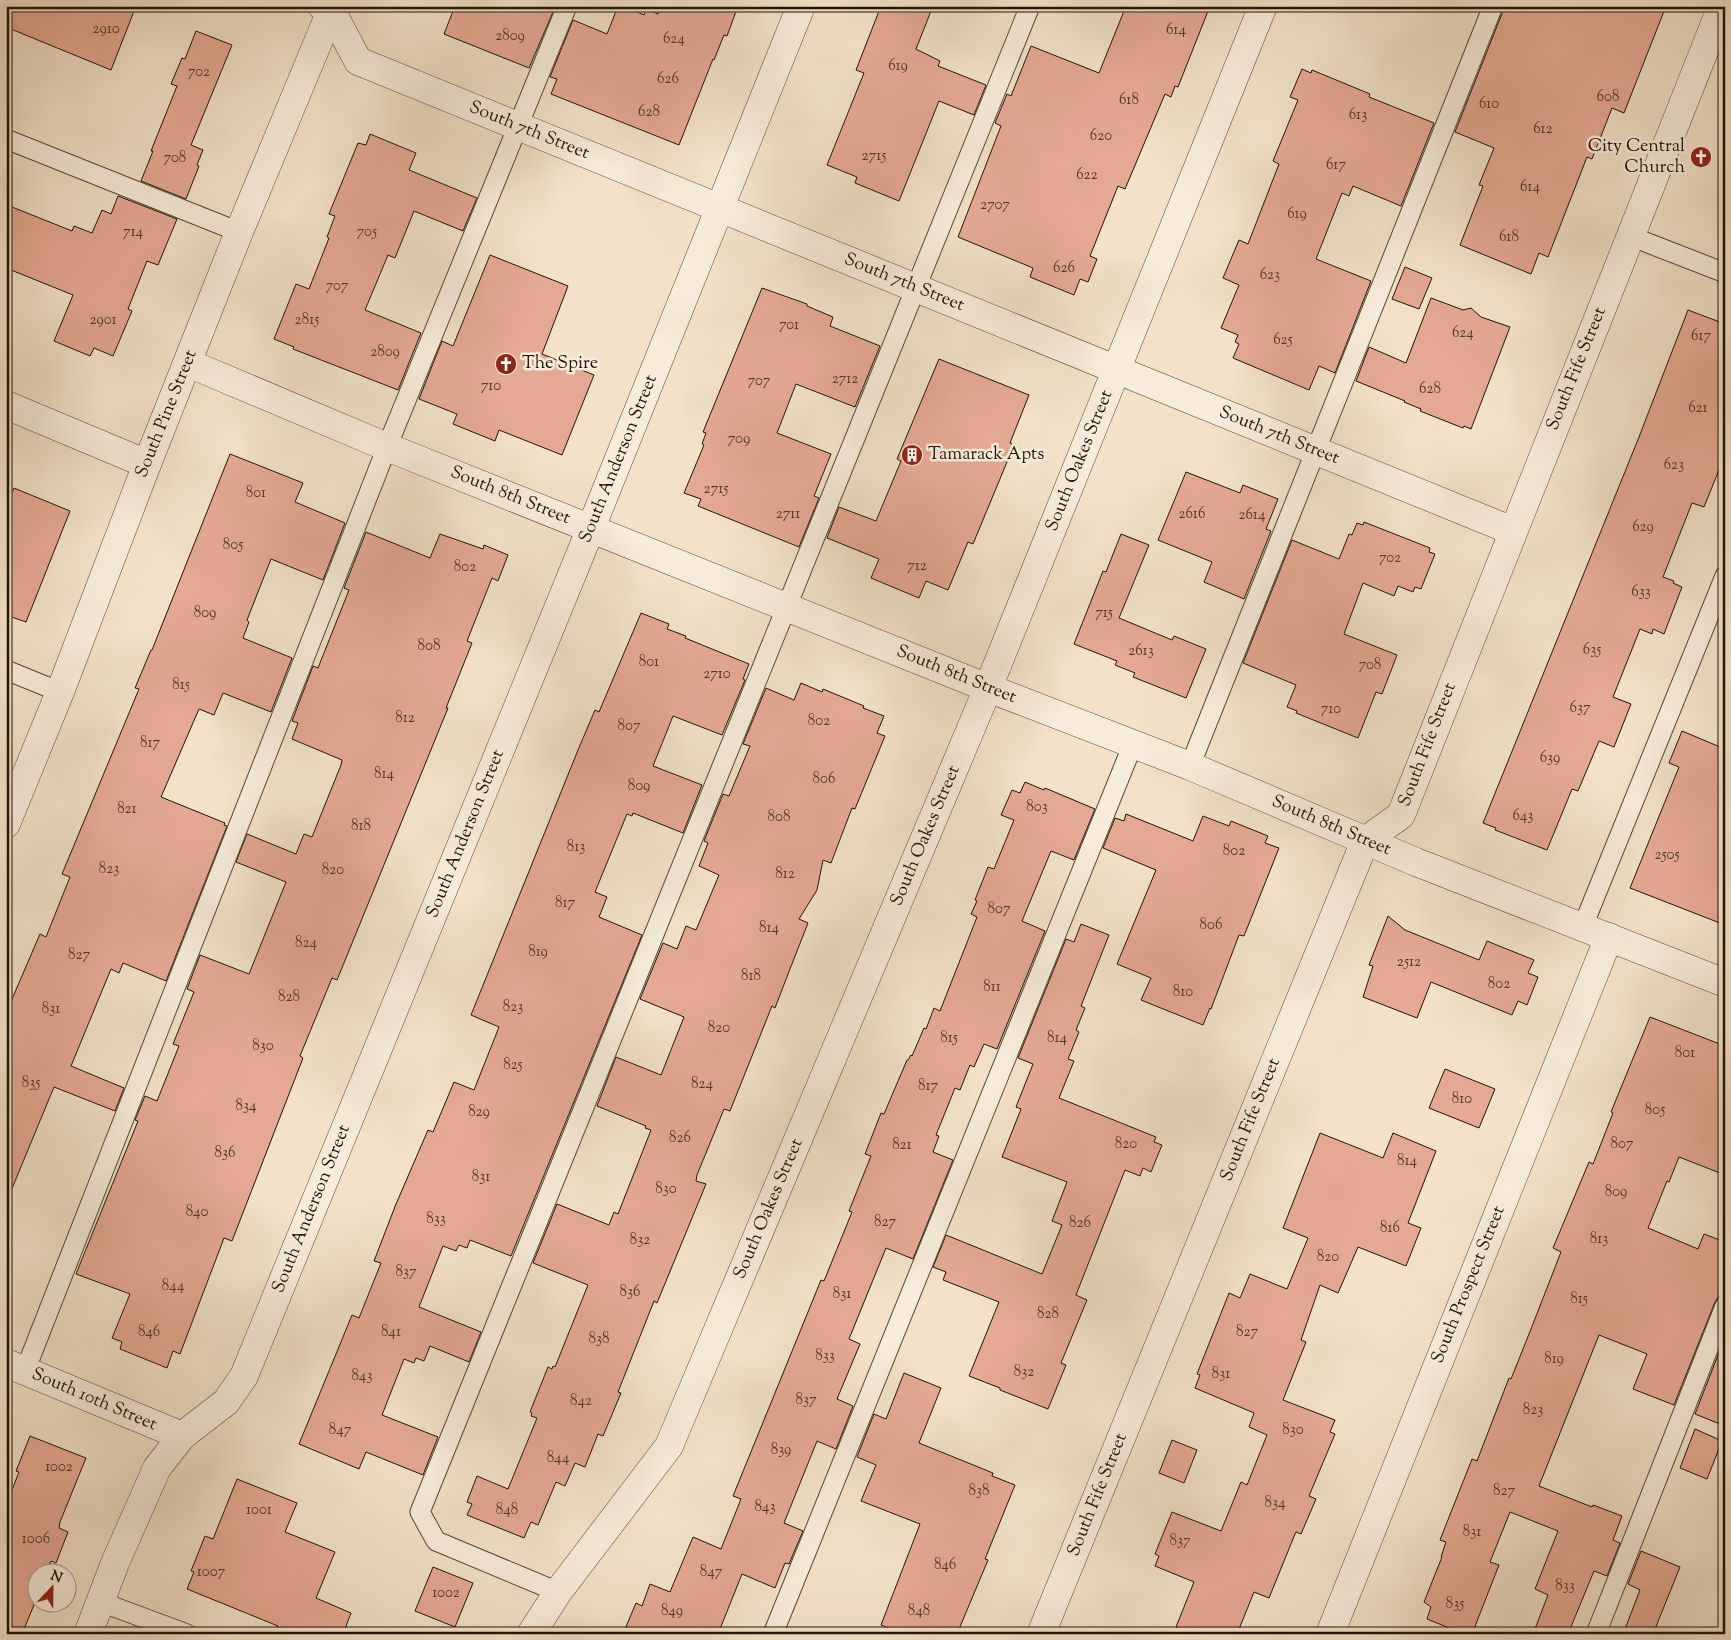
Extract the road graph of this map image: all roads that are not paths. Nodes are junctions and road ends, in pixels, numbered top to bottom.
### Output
1 (567, 6) edge
2 (801, 6) edge
3 (1030, 6) edge
4 (1263, 6) edge
5 (1493, 6) edge
6 (1722, 6) edge
7 (328, 8) edge
8 (518, 127) junction
9 (6, 139) edge
10 (720, 208) junction
11 (239, 232) junction
12 (1630, 236) junction
13 (1725, 273) edge
14 (915, 288) junction
15 (188, 363) junction
16 (1117, 370) junction
17 (6, 405) edge
18 (387, 447) junction
19 (1315, 450) junction
20 (147, 464) junction
21 (592, 528) junction
22 (1513, 531) junction
23 (1725, 576) edge
24 (786, 607) junction
25 (6, 670) edge
26 (988, 688) junction
27 (60, 692) junction
28 (1133, 744) junction
29 (1190, 766) junction
30 (6, 824) edge
31 (1365, 841) junction
32 (1582, 926) junction
33 (1609, 937) junction
34 (1725, 983) edge
35 (1725, 1306) edge
36 (15, 1367) edge
37 (182, 1436) junction
38 (558, 1592) junction
39 (101, 1602) junction
40 (88, 1634) edge
41 (187, 1634) edge
42 (531, 1634) edge
43 (773, 1634) edge
44 (1042, 1634) edge
45 (1330, 1634) edge
46 (1596, 1634) edge

1 - 8 lane
2 - 10 street, South Anderson Street
3 - 14 lane
4 - 16 street, South Oakes Street
5 - 19 lane
6 - 12 street, South Fife Street
7 - 8 street, South 7th Street
7 - 11 street, South Pine Street
8 - 10 street, South 7th Street
8 - 18 lane
9 - 11 lane
10 - 14 street, South 7th Street
10 - 21 street, South Anderson Street
11 - 15 street, South Pine Street
12 - 13 lane
12 - 22 street, South Fife Street
14 - 16 street, South 7th Street
14 - 24 lane
15 - 18 street, South 8th Street
15 - 20 street, South Pine Street
16 - 19 street, South 7th Street
16 - 26 street, South Oakes Street
17 - 20 street
18 - 21 street, South 8th Street
18 - 36 lane
19 - 22 street, South 7th Street
19 - 29 lane
20 - 27 street, South Pine Street
21 - 24 street, South 8th Street
21 - 37 street, South Anderson Street
22 - 31 street, South Fife Street
23 - 32 lane
24 - 26 street, South 8th Street
24 - 38 lane
25 - 27 lane
26 - 28 street, South 8th Street
26 - 38 street, South Oakes Street
27 - 30 street, South Pine Street
28 - 29 street, South 8th Street
28 - 43 lane
29 - 31 street, South 8th Street
31 - 32 street, South 8th Street
31 - 44 street, South Fife Street
32 - 33 street, South 8th Street
33 - 34 street, South 8th Street
33 - 45 street, South Prospect Street
35 - 46 lane
36 - 37 street, South 10th Street
37 - 39 street, South Anderson Street
38 - 42 street, South Oakes Street
39 - 40 street, South Anderson Street
39 - 41 lane

